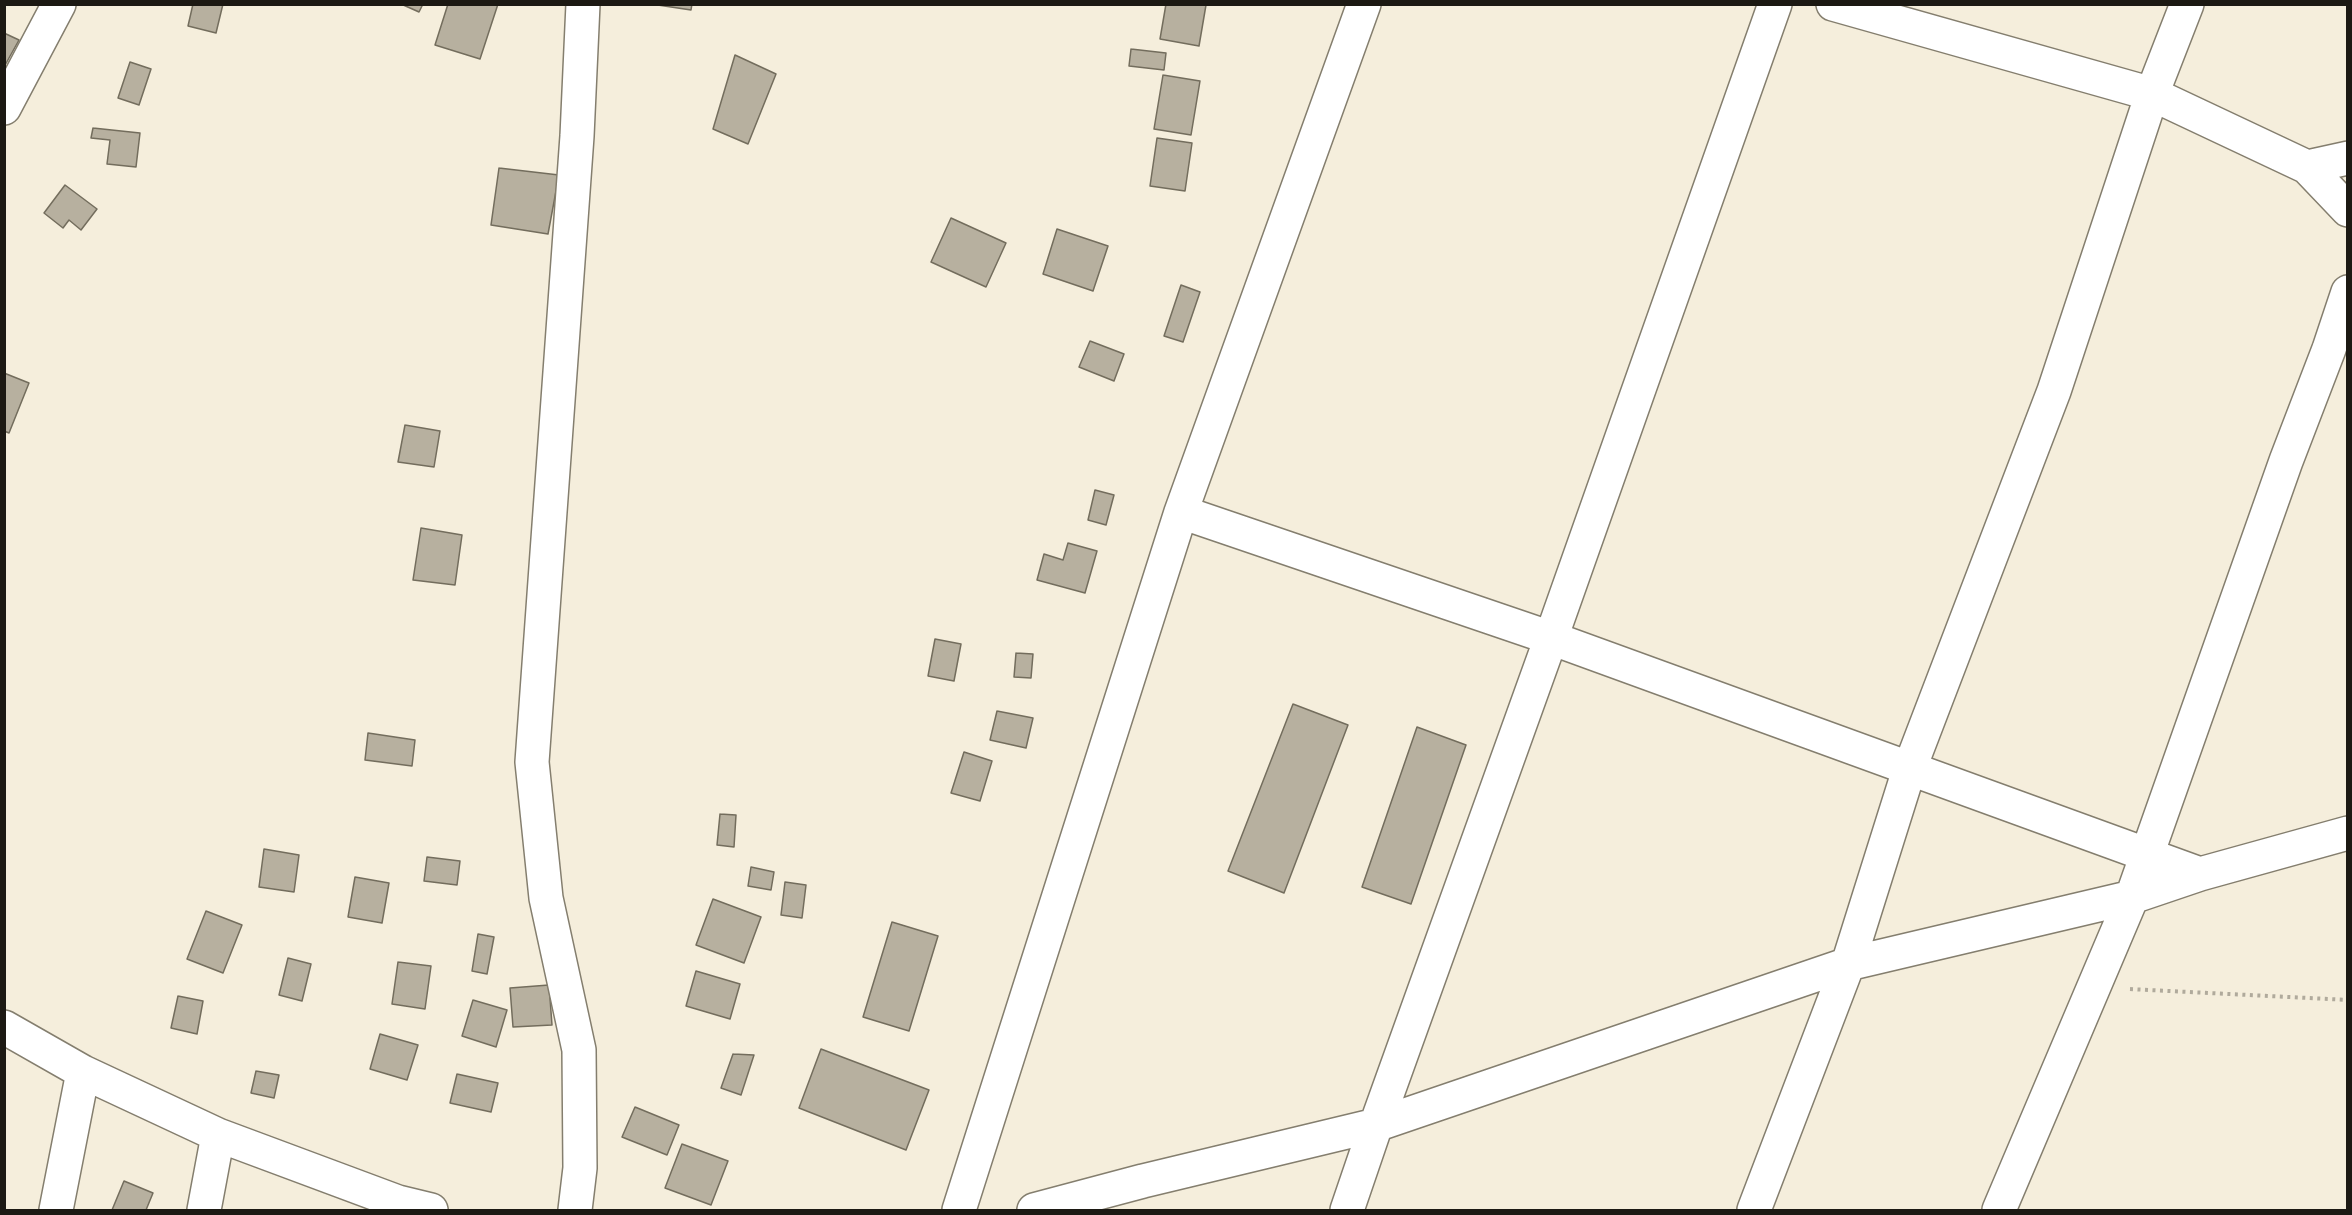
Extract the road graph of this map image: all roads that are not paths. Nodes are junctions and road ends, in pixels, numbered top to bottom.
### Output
1 (59, 4) edge
2 (584, 4) edge
3 (1364, 4) edge
4 (1775, 4) edge
5 (1833, 4) edge
6 (2187, 4) edge
7 (2152, 94) junction
8 (4, 108) edge
9 (2348, 158) edge
10 (2307, 167) junction
11 (2348, 210) edge
12 (2348, 292) edge
13 (1181, 512) junction
14 (1551, 638) junction
15 (1909, 770) junction
16 (2348, 833) edge
17 (2146, 854) junction
18 (2200, 874) junction
19 (2132, 897) junction
20 (1848, 964) junction
21 (4, 1027) edge
22 (83, 1072) junction
23 (1376, 1125) junction
24 (218, 1136) junction
25 (56, 1210) edge
26 (204, 1210) edge
27 (431, 1210) edge
28 (575, 1210) edge
29 (959, 1210) edge
30 (1035, 1210) edge
31 (1347, 1210) edge
32 (1754, 1210) edge
33 (1999, 1210) edge

1 - 8 street
2 - 28 street
3 - 13 street
4 - 14 street
5 - 7 street
6 - 7 street
7 - 10 street
7 - 15 street
9 - 10 street
10 - 11 street
12 - 17 street
13 - 14 street
13 - 29 street
14 - 15 street
14 - 23 street
15 - 17 street
15 - 20 street
16 - 18 street
17 - 18 street
17 - 19 street
18 - 19 street
19 - 20 street
19 - 33 street
20 - 23 street
20 - 32 street
21 - 22 street
22 - 24 street
22 - 25 street
23 - 30 street
23 - 31 street
24 - 26 street
24 - 27 street

